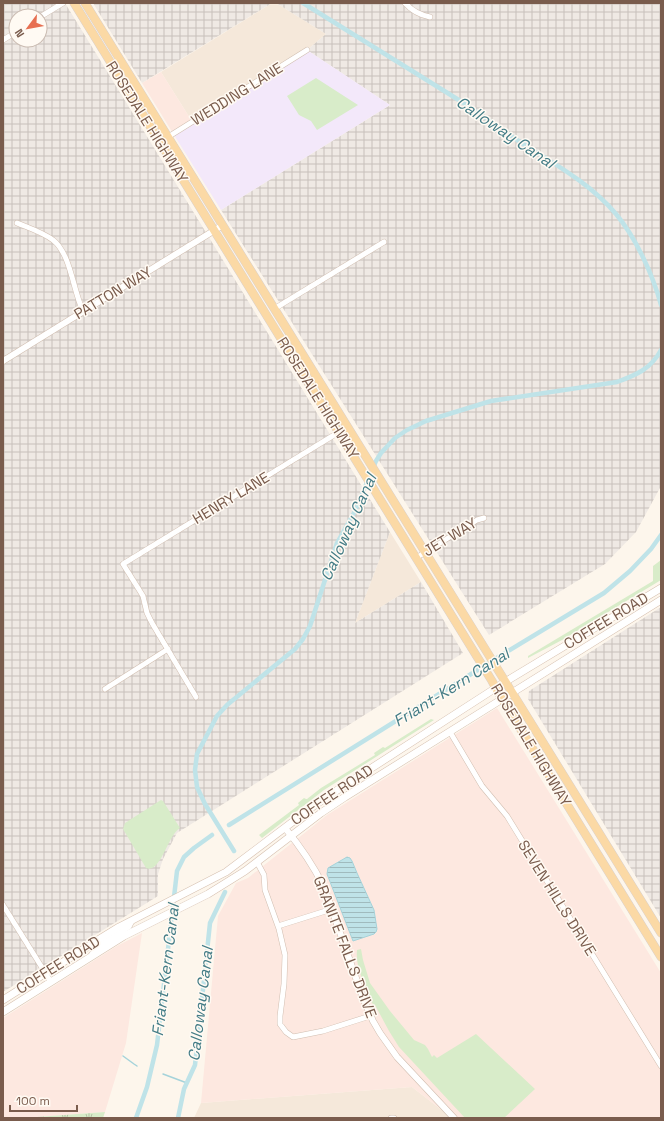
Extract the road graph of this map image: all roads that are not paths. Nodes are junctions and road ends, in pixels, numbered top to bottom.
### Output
1 (64, 3) edge
2 (74, 3) edge
3 (79, 3) edge
4 (85, 3) edge
5 (405, 3) edge
6 (48, 12) edge
7 (430, 17) dead end
8 (114, 50) junction
9 (307, 50) dead end
10 (128, 91) junction
11 (168, 137) junction
12 (157, 138) junction
13 (194, 180) junction
14 (16, 223) dead end
15 (223, 225) junction
16 (215, 230) junction
17 (384, 242) dead end
18 (274, 309) junction
19 (83, 310) junction
20 (3, 361) edge
21 (309, 383) junction
22 (348, 427) junction
23 (339, 432) junction
24 (364, 463) junction
25 (484, 518) dead end
26 (425, 552) junction
27 (416, 558) junction
28 (661, 588) edge
29 (661, 600) edge
30 (168, 649) junction
31 (505, 682) junction
32 (496, 688) junction
33 (105, 689) dead end
34 (512, 693) junction
35 (196, 697) dead end
36 (502, 699) junction
37 (450, 732) junction
38 (285, 828) junction
39 (291, 836) junction
40 (257, 862) junction
41 (3, 905) edge
42 (332, 909) junction
43 (132, 921) junction
44 (278, 926) junction
45 (661, 933) edge
46 (661, 956) edge
47 (89, 958) junction
48 (46, 973) junction
49 (51, 982) junction
50 (3, 1000) edge
51 (3, 1012) edge
52 (370, 1016) junction
53 (661, 1066) edge
54 (391, 1118) edge
55 (394, 1118) edge
56 (454, 1118) edge

1 - 6 street
2 - 10 main road, ROSEDALE HIGHWAY
3 - 8 main road
4 - 8 main road, ROSEDALE HIGHWAY
5 - 7 street
8 - 11 main road, ROSEDALE HIGHWAY
9 - 11 street, WEDDING LANE
10 - 11 main road
10 - 12 main road, ROSEDALE HIGHWAY
11 - 13 main road, ROSEDALE HIGHWAY
12 - 13 main road
12 - 16 main road, ROSEDALE HIGHWAY
13 - 15 main road, ROSEDALE HIGHWAY
14 - 19 street
15 - 16 street, PATTON WAY
15 - 18 main road, ROSEDALE HIGHWAY
16 - 19 street, PATTON WAY
16 - 21 main road, ROSEDALE HIGHWAY
17 - 18 street
18 - 22 main road, ROSEDALE HIGHWAY
19 - 20 street, PATTON WAY
21 - 22 main road
21 - 23 main road, ROSEDALE HIGHWAY
22 - 24 main road, ROSEDALE HIGHWAY
23 - 24 main road, ROSEDALE HIGHWAY
23 - 30 street, HENRY LANE
24 - 26 main road, ROSEDALE HIGHWAY
24 - 27 main road, ROSEDALE HIGHWAY
25 - 26 street, JET WAY
26 - 27 street, JET WAY
26 - 31 main road, ROSEDALE HIGHWAY
27 - 32 main road, ROSEDALE HIGHWAY
28 - 31 main road, COFFEE ROAD
29 - 34 main road, COFFEE ROAD
30 - 33 street
30 - 35 street
31 - 32 main road, COFFEE ROAD
31 - 34 main road, ROSEDALE HIGHWAY
32 - 36 main road, ROSEDALE HIGHWAY
32 - 38 main road, COFFEE ROAD
34 - 36 main road, COFFEE ROAD
34 - 45 main road, ROSEDALE HIGHWAY
36 - 37 main road, COFFEE ROAD
36 - 46 main road, ROSEDALE HIGHWAY
37 - 39 main road, COFFEE ROAD
37 - 53 street, SEVEN HILLS DRIVE
38 - 39 street, GRANITE FALLS DRIVE
38 - 43 main road, COFFEE ROAD
39 - 40 main road, COFFEE ROAD
39 - 42 street, GRANITE FALLS DRIVE
40 - 44 street
40 - 47 main road, COFFEE ROAD
41 - 48 street
42 - 44 street
42 - 52 street, GRANITE FALLS DRIVE
43 - 47 street
43 - 48 main road, COFFEE ROAD
44 - 52 street
47 - 49 main road, COFFEE ROAD
48 - 49 street
48 - 50 main road, COFFEE ROAD
49 - 51 main road, COFFEE ROAD
52 - 56 street, GRANITE FALLS DRIVE
54 - 55 street

